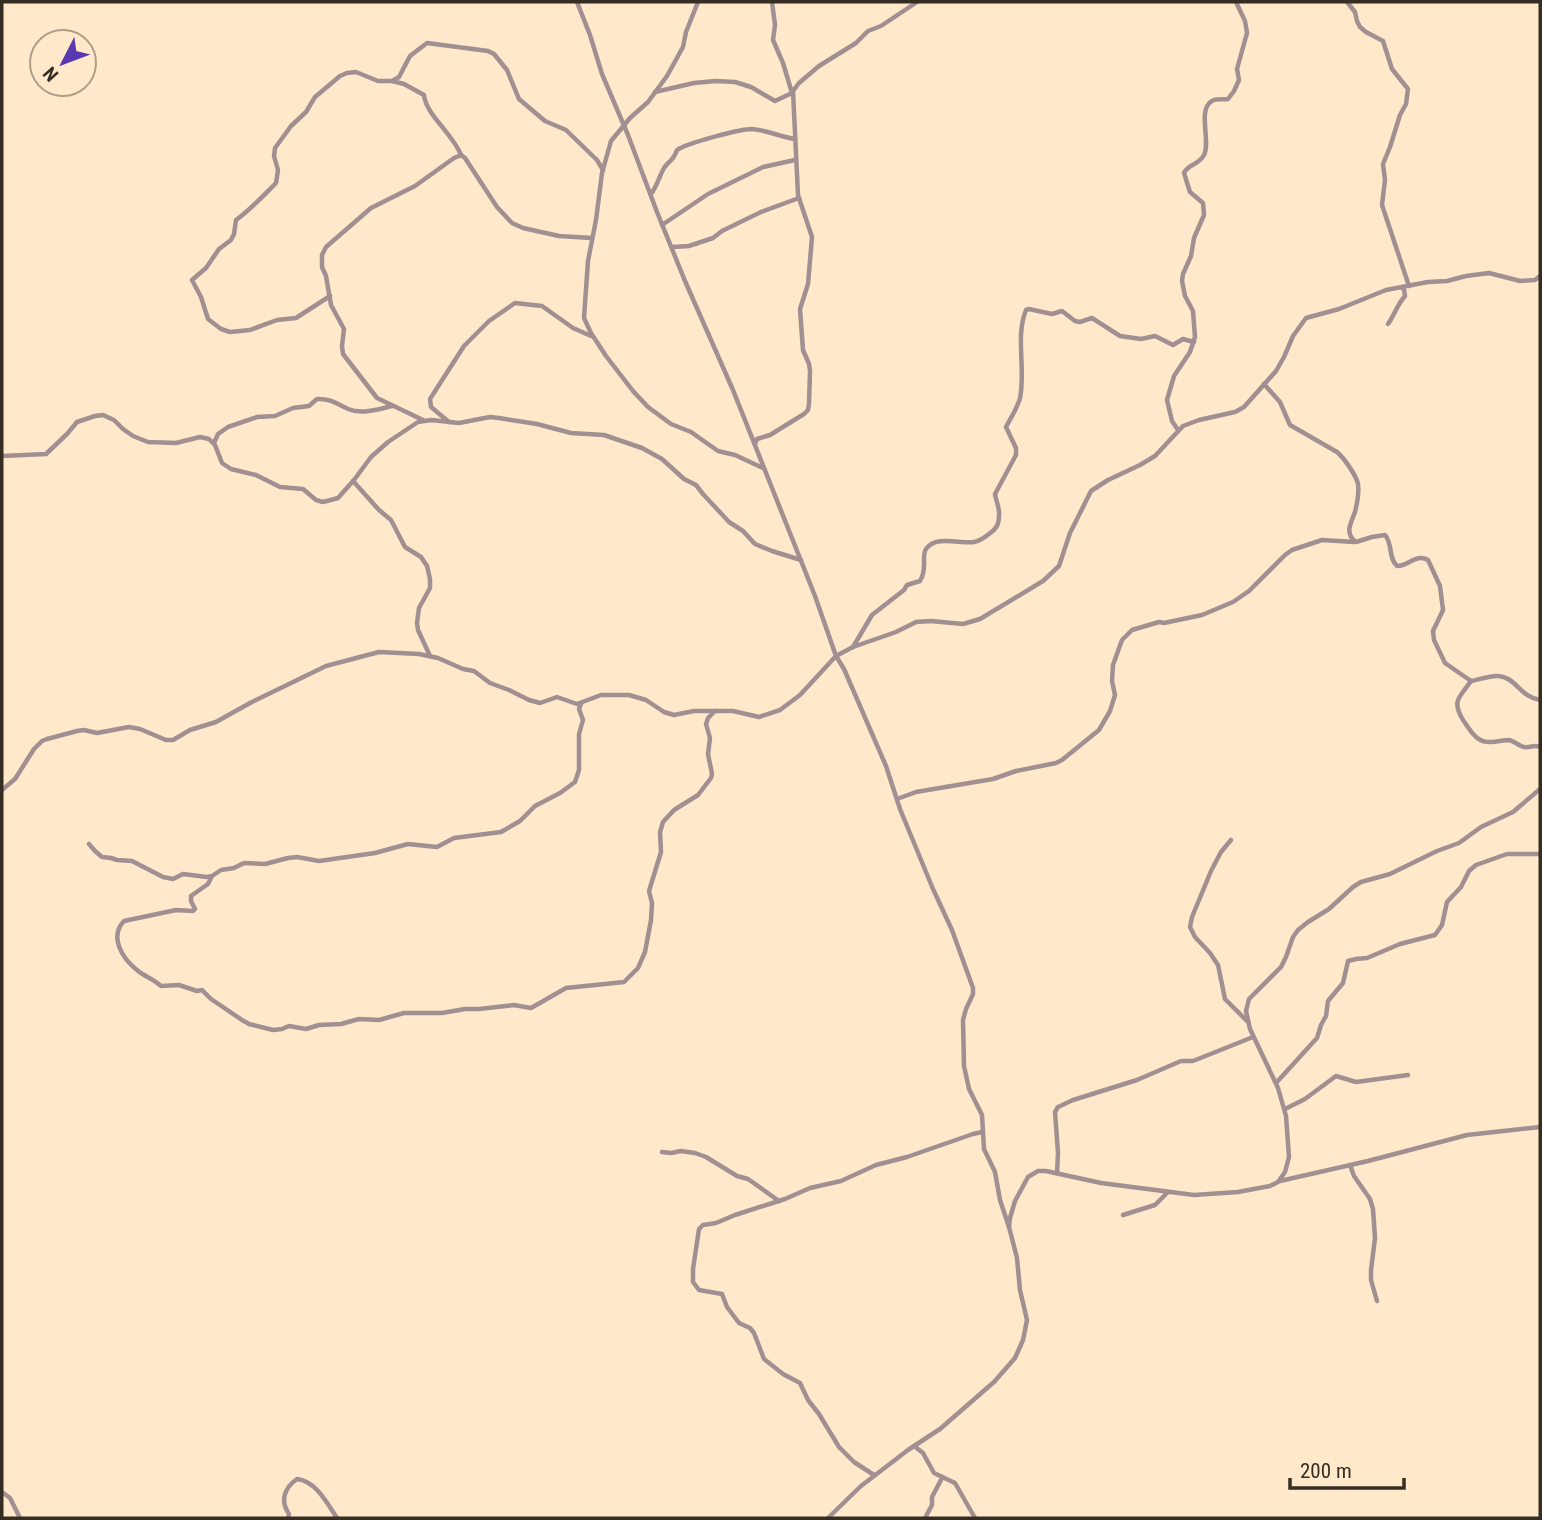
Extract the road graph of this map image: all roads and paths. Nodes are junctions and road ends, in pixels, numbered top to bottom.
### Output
1 (577, 2) edge
2 (698, 2) edge
3 (772, 2) edge
4 (917, 2) edge
5 (1236, 2) edge
6 (1347, 2) edge
7 (399, 77) junction
8 (392, 81) junction
9 (404, 84) junction
10 (655, 92) junction
11 (792, 93) junction
12 (624, 125) junction
13 (795, 139) junction
14 (461, 155) junction
15 (795, 160) junction
16 (602, 162) junction
17 (650, 195) junction
18 (799, 198) junction
19 (663, 225) junction
20 (592, 238) junction
21 (671, 247) junction
22 (1540, 276) edge
23 (1409, 286) junction
24 (1402, 288) junction
25 (330, 296) junction
26 (1388, 324) dead end
27 (593, 337) junction
28 (1194, 342) junction
29 (1264, 384) junction
30 (393, 406) junction
31 (423, 420) junction
32 (450, 422) junction
33 (1178, 430) junction
34 (214, 443) junction
35 (755, 445) junction
36 (2, 456) edge
37 (764, 469) junction
38 (353, 481) junction
39 (360, 490) junction
40 (344, 492) junction
41 (1356, 542) junction
42 (801, 560) junction
43 (853, 647) junction
44 (430, 656) junction
45 (836, 656) junction
46 (1471, 681) junction
47 (1540, 701) edge
48 (582, 703) junction
49 (715, 711) junction
50 (1540, 747) edge
51 (1540, 789) edge
52 (2, 790) edge
53 (897, 799) junction
54 (1231, 840) dead end
55 (89, 844) dead end
56 (1540, 854) edge
57 (212, 876) junction
58 (1248, 1022) junction
59 (1253, 1037) junction
60 (1408, 1075) dead end
61 (1276, 1083) junction
62 (1285, 1109) junction
63 (1540, 1127) edge
64 (983, 1132) junction
65 (662, 1152) dead end
66 (1350, 1165) junction
67 (1057, 1173) junction
68 (1279, 1181) junction
69 (1167, 1192) junction
70 (779, 1201) junction
71 (1124, 1215) dead end
72 (1009, 1227) junction
73 (1377, 1301) dead end
74 (914, 1446) junction
75 (874, 1475) junction
76 (942, 1478) junction
77 (2, 1492) edge
78 (20, 1518) edge
79 (288, 1518) edge
80 (337, 1518) edge
81 (828, 1518) edge
82 (925, 1518) edge
83 (975, 1518) edge

1 - 12 street
2 - 10 street
3 - 11 street
4 - 11 street
5 - 28 street
6 - 23 street
7 - 8 street
7 - 9 street
7 - 16 street
8 - 9 street
8 - 25 street
9 - 14 street
10 - 11 street
10 - 12 street
11 - 13 street
12 - 16 street
12 - 17 street
13 - 15 street
13 - 17 street
14 - 20 street
14 - 25 street
15 - 18 street
15 - 19 street
16 - 20 street
17 - 19 street
18 - 21 street
18 - 35 street
19 - 21 street
20 - 27 street
21 - 35 street
22 - 23 street
23 - 24 street
24 - 26 street
24 - 29 street
25 - 30 street
27 - 32 street
27 - 37 street
28 - 33 street
28 - 43 street
29 - 33 street
29 - 41 street
30 - 31 street
30 - 34 street
31 - 32 street
31 - 38 street
32 - 42 street
33 - 43 street
34 - 36 street
34 - 40 street
35 - 37 street
37 - 42 street
38 - 39 street
38 - 40 street
39 - 40 street
39 - 44 street
41 - 46 street
41 - 53 street
42 - 45 street
43 - 45 street
44 - 48 street
44 - 52 street
45 - 49 street
45 - 53 street
46 - 47 street
46 - 50 street
48 - 49 street
48 - 57 street
49 - 57 street
51 - 58 street
53 - 64 street
54 - 58 street
55 - 57 street
56 - 61 street
58 - 59 street
59 - 61 street
59 - 67 street
60 - 62 street
61 - 62 street
62 - 68 street
63 - 66 street
64 - 70 street
64 - 72 street
65 - 70 street
66 - 68 street
66 - 73 street
67 - 69 street
67 - 72 street
68 - 69 street
69 - 71 street
70 - 75 street
72 - 74 street
74 - 75 street
74 - 76 street
75 - 81 street
76 - 82 street
76 - 83 street
77 - 78 street
79 - 80 street

